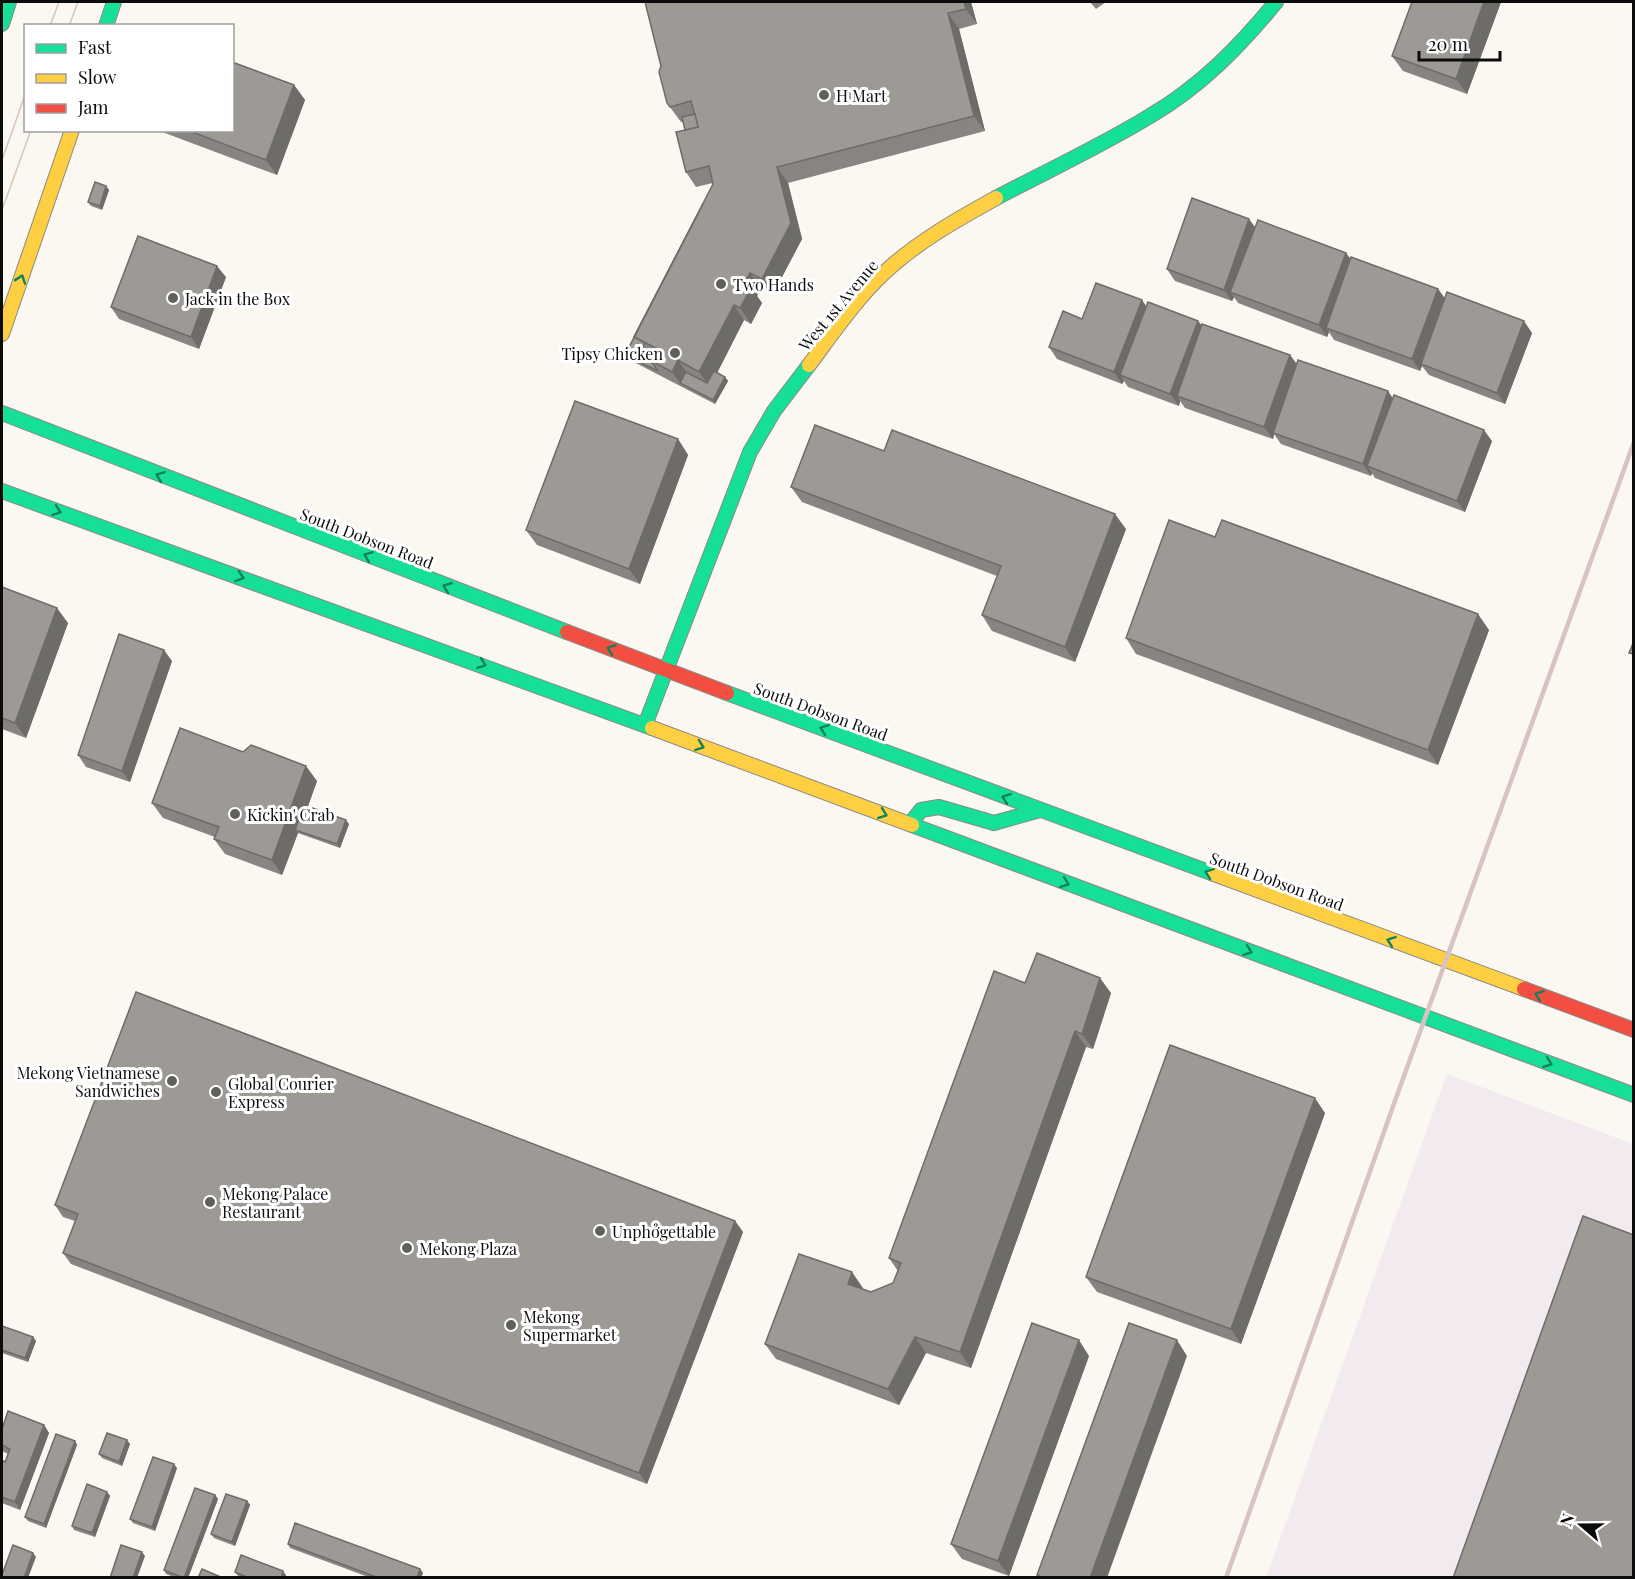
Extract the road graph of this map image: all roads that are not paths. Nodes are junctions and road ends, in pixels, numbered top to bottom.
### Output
1 (9, 2) edge
2 (114, 2) edge
3 (1276, 2) edge
4 (2, 24) edge
5 (107, 24) edge
6 (71, 132) edge
7 (2, 334) edge
8 (2, 413) edge
9 (2, 491) edge
10 (666, 670) junction
11 (645, 725) junction
12 (1040, 810) junction
13 (910, 824) junction
14 (1634, 1030) edge
15 (1634, 1095) edge

1 - 4 main road
2 - 5 main road
3 - 10 main road, West 1st Avenue
7 -> 6 main road
10 -> 8 main road, South Dobson Road
9 -> 11 main road
10 - 11 main road, West 1st Avenue
12 -> 10 main road, South Dobson Road
11 -> 13 main road
12 - 13 main road
14 -> 12 main road, South Dobson Road
13 -> 15 main road

